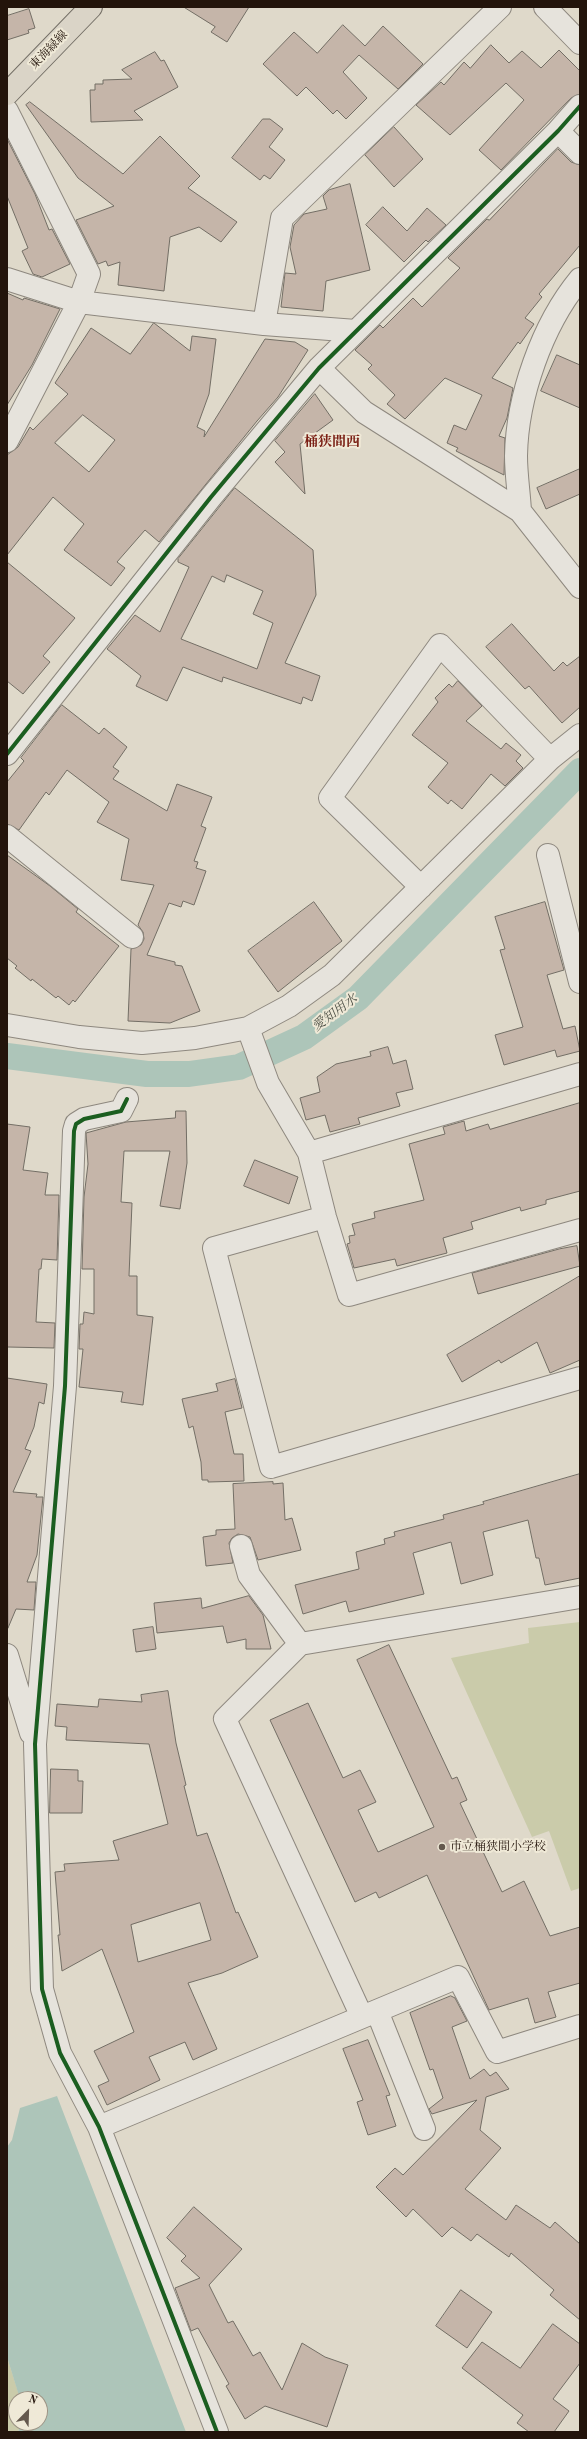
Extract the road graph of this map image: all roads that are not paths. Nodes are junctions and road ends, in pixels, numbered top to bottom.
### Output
1 (91, 7) edge
2 (500, 7) edge
3 (546, 7) edge
4 (580, 43) edge
5 (7, 94) edge
6 (580, 106) edge
7 (7, 111) edge
8 (558, 131) junction
9 (580, 153) edge
10 (7, 279) edge
11 (580, 280) edge
12 (79, 302) junction
13 (264, 324) junction
14 (356, 331) junction
15 (319, 368) junction
16 (7, 441) edge
17 (520, 511) junction
18 (580, 587) edge
19 (580, 735) edge
20 (7, 754) edge
21 (550, 759) junction
22 (7, 836) edge
23 (548, 855) dead end
24 (421, 887) junction
25 (132, 937) dead end
26 (580, 982) edge
27 (7, 1025) edge
28 (248, 1028) junction
29 (580, 1074) edge
30 (127, 1100) dead end
31 (309, 1153) junction
32 (325, 1217) junction
33 (580, 1230) edge
34 (580, 1378) edge
35 (240, 1546) dead end
36 (580, 1597) edge
37 (300, 1644) junction
38 (7, 1655) edge
39 (35, 1744) junction
40 (369, 2014) junction
41 (580, 2026) edge
42 (99, 2127) junction
43 (424, 2129) dead end
44 (217, 2432) edge

1 - 5 main road, 東海緑線
2 - 13 street
3 - 4 street
6 - 8 street
7 - 12 street
8 - 9 street
8 - 14 street
10 - 12 street
11 - 17 street
12 - 13 street
12 - 16 street
13 - 14 street
14 - 15 street
15 - 17 street
15 - 20 street
17 - 18 street
19 - 21 street
21 - 24 street
21 - 24 street
22 - 25 street
23 - 26 street
24 - 28 street
27 - 28 street
28 - 31 street
29 - 31 street
30 - 39 street
31 - 32 street
32 - 33 street
32 - 34 street
35 - 37 street
36 - 37 street
37 - 40 street
38 - 39 street
39 - 42 street
40 - 41 street
40 - 42 street
40 - 43 street
42 - 44 street

